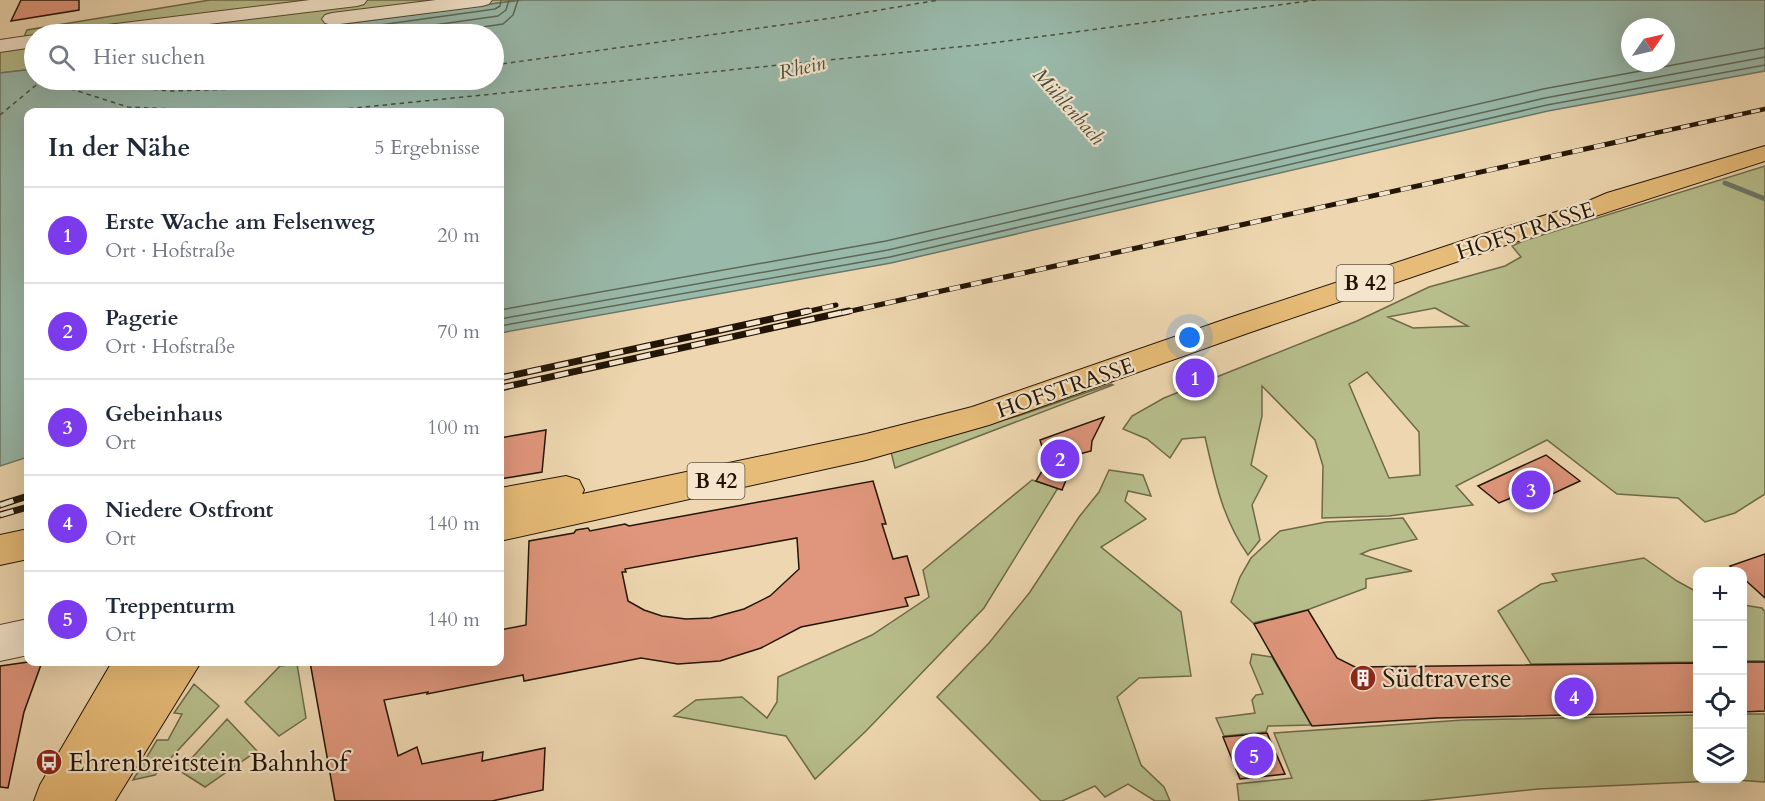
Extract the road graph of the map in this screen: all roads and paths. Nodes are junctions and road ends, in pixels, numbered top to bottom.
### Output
1 (357, 0) edge
2 (482, 0) edge
3 (257, 21) junction
4 (222, 24) edge
5 (248, 24) edge
6 (24, 46) edge
7 (4, 55) edge
8 (24, 58) edge
9 (1765, 153) edge
10 (1616, 198) junction
11 (504, 501) edge
12 (504, 525) edge
13 (24, 545) edge
14 (0, 550) edge
15 (24, 567) edge
16 (0, 570) edge
17 (24, 638) edge
18 (0, 643) edge
19 (132, 666) edge
20 (177, 666) edge
21 (57, 801) edge
22 (88, 801) edge

1 - 3 street
2 - 3 street
3 - 4 street
3 - 5 street
6 - 7 street
7 - 8 street
9 - 10 main road, HOFSTRASSE / B 42
10 - 11 main road, HOFSTRASSE / B 42
10 - 12 main road, HOFSTRASSE / B 42
13 - 14 main road
15 - 16 main road
17 - 18 street
19 - 21 main road
20 - 22 main road

